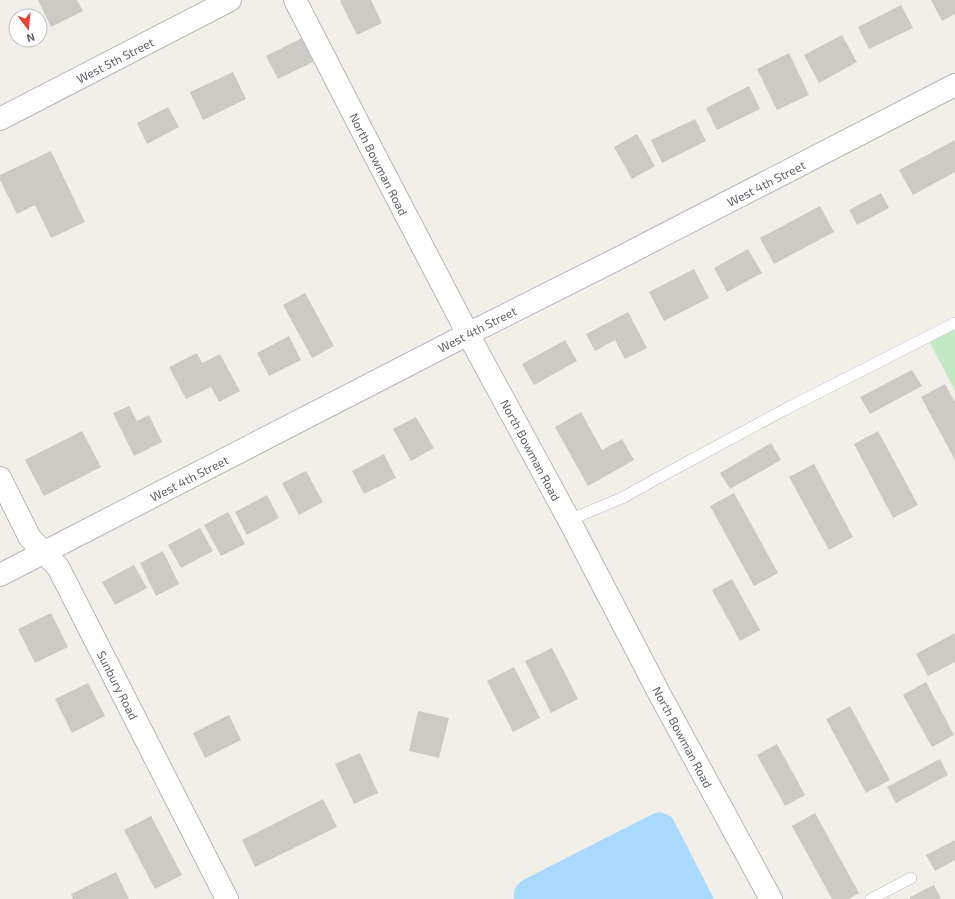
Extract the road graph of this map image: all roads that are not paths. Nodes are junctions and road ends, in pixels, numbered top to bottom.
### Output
1 (230, 0) edge
2 (295, 0) edge
3 (955, 86) edge
4 (0, 120) edge
5 (955, 323) edge
6 (468, 334) junction
7 (0, 478) edge
8 (569, 520) junction
9 (44, 552) junction
10 (0, 575) edge
11 (911, 878) dead end
12 (227, 899) edge
13 (771, 899) edge
14 (871, 899) edge

1 - 4 street, West 5th Street
2 - 6 street, North Bowman Road
3 - 6 street, West 4th Street
5 - 8 lane
6 - 8 street, North Bowman Road
6 - 9 street, West 4th Street
7 - 9 street, Sunbury Road
8 - 13 street, North Bowman Road
9 - 10 street, West 4th Street
9 - 12 street, Sunbury Road
11 - 14 lane

